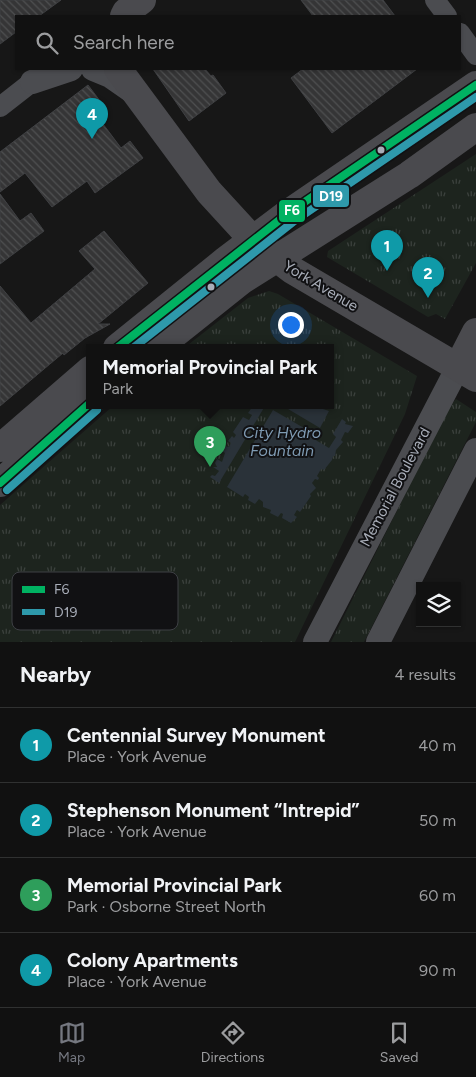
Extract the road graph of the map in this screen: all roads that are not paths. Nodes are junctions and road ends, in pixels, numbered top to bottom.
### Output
1 (435, 0) edge
2 (446, 15) edge
3 (461, 34) edge
4 (476, 56) edge
5 (66, 70) edge
6 (95, 70) edge
7 (119, 70) edge
8 (38, 76) edge
9 (476, 85) edge
10 (134, 93) junction
11 (0, 107) edge
12 (476, 127) edge
13 (253, 240) junction
14 (276, 258) junction
15 (476, 332) edge
16 (122, 344) edge
17 (162, 344) edge
18 (467, 372) edge
19 (86, 373) edge
20 (86, 407) edge
21 (0, 448) edge
22 (476, 450) edge
23 (0, 483) edge
24 (315, 642) edge
25 (378, 642) edge

1 - 2 street
3 - 4 street
5 - 8 street
6 - 10 street
7 - 10 main road, York Avenue
8 - 11 street
9 - 13 main road
10 - 13 main road, York Avenue
12 - 14 main road
13 - 14 main road, York Avenue
13 - 16 main road
14 - 17 main road
14 - 18 main road, York Avenue
15 - 18 main road, Memorial Boulevard
18 - 24 street, Memorial Boulevard
19 - 21 main road
20 - 23 main road
22 - 25 street

